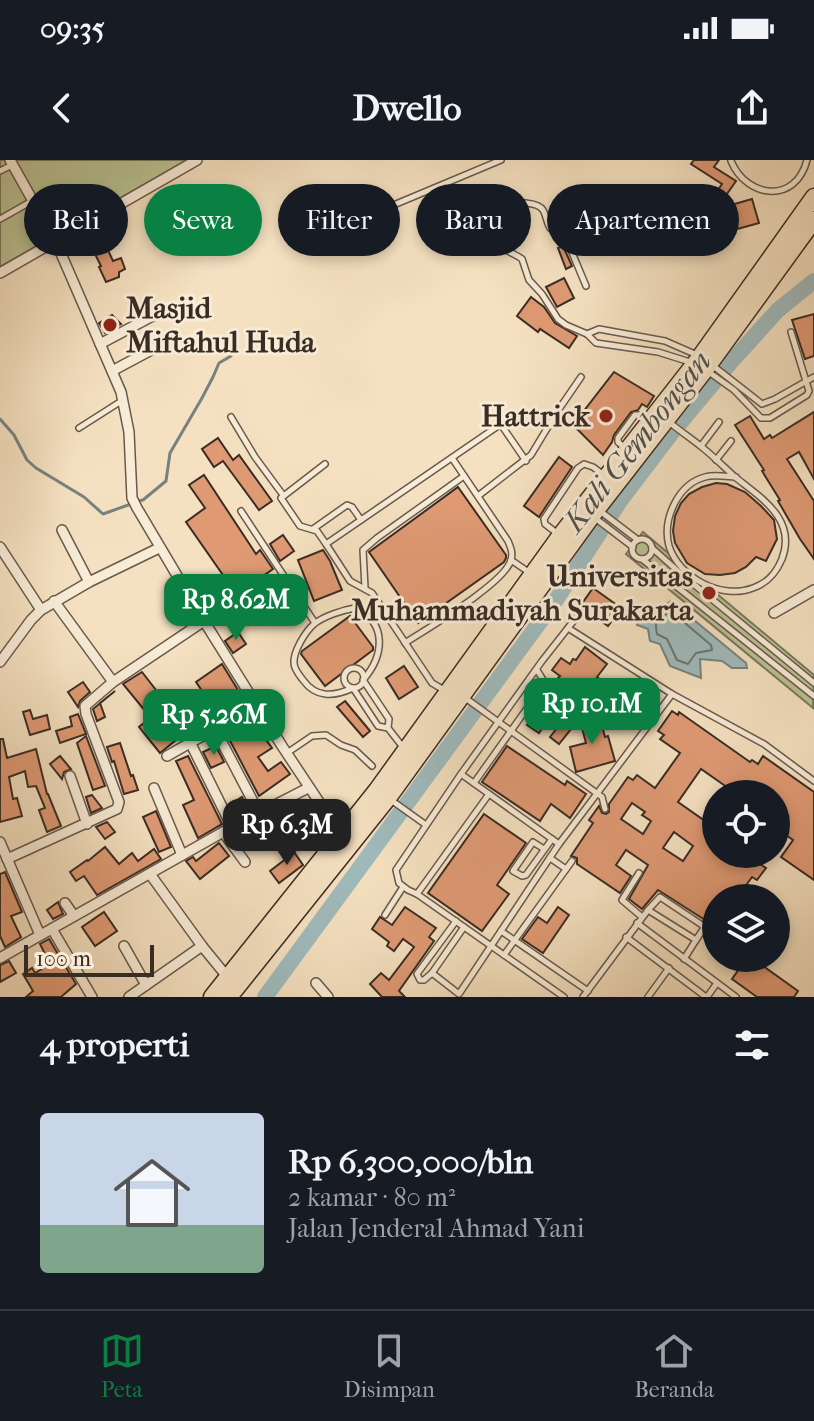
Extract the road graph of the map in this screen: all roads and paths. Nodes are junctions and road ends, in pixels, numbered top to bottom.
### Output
1 (197, 160) edge
2 (501, 160) edge
3 (807, 160) edge
4 (731, 161) edge
5 (11, 162) edge
6 (0, 171) edge
7 (24, 184) edge
8 (814, 197) edge
9 (128, 200) edge
10 (400, 202) edge
11 (24, 205) edge
12 (0, 219) edge
13 (814, 220) edge
14 (31, 256) edge
15 (62, 256) edge
16 (0, 273) edge
17 (586, 286) dead end
18 (160, 312) dead end
19 (791, 332) dead end
20 (587, 334) junction
21 (170, 340) dead end
22 (100, 344) junction
23 (708, 367) junction
24 (112, 371) junction
25 (581, 377) dead end
26 (814, 377) edge
27 (805, 381) junction
28 (124, 400) junction
29 (231, 417) dead end
30 (719, 422) dead end
31 (669, 423) junction
32 (79, 428) dead end
33 (731, 441) dead end
34 (701, 446) junction
35 (452, 458) junction
36 (716, 460) junction
37 (526, 461) junction
38 (325, 464) dead end
39 (464, 476) junction
40 (606, 476) junction
41 (736, 477) junction
42 (283, 495) junction
43 (478, 496) junction
44 (241, 511) dead end
45 (594, 513) junction
46 (361, 520) junction
47 (313, 529) junction
48 (62, 530) dead end
49 (560, 536) junction
50 (638, 540) junction
51 (326, 544) junction
52 (0, 547) edge
53 (633, 547) junction
54 (159, 548) junction
55 (652, 548) junction
56 (642, 559) junction
57 (511, 560) junction
58 (682, 570) junction
59 (532, 575) junction
60 (89, 582) junction
61 (365, 588) junction
62 (814, 590) edge
63 (54, 601) junction
64 (41, 610) junction
65 (582, 610) dead end
66 (774, 613) dead end
67 (204, 621) junction
68 (315, 623) junction
69 (568, 628) junction
70 (497, 633) junction
71 (405, 643) junction
72 (0, 662) edge
73 (537, 670) junction
74 (363, 680) junction
75 (113, 682) junction
76 (814, 683) edge
77 (353, 688) junction
78 (672, 694) junction
79 (460, 696) junction
80 (814, 696) edge
81 (257, 705) junction
82 (496, 720) junction
83 (388, 728) junction
84 (215, 729) junction
85 (512, 732) junction
86 (190, 742) junction
87 (405, 750) junction
88 (287, 753) junction
89 (167, 756) dead end
90 (372, 766) dead end
91 (461, 774) junction
92 (70, 776) dead end
93 (814, 781) edge
94 (474, 783) junction
95 (154, 788) dead end
96 (308, 788) junction
97 (596, 793) junction
98 (489, 794) junction
99 (389, 799) junction
100 (605, 809) dead end
101 (259, 813) junction
102 (87, 824) junction
103 (424, 824) junction
104 (228, 830) junction
105 (552, 839) junction
106 (346, 841) junction
107 (0, 842) edge
108 (559, 844) junction
109 (544, 849) junction
110 (182, 855) junction
111 (550, 858) junction
112 (7, 859) junction
113 (572, 861) dead end
114 (245, 862) dead end
115 (566, 869) junction
116 (639, 873) dead end
117 (150, 874) junction
118 (403, 887) junction
119 (417, 894) junction
120 (65, 903) dead end
121 (648, 910) junction
122 (385, 915) dead end
123 (74, 916) junction
124 (642, 917) junction
125 (456, 921) junction
126 (637, 923) junction
127 (464, 927) junction
128 (52, 929) junction
129 (501, 931) junction
130 (40, 935) junction
131 (626, 937) junction
132 (515, 940) junction
133 (696, 940) junction
134 (124, 946) dead end
135 (202, 946) junction
136 (491, 946) junction
137 (504, 955) junction
138 (0, 958) edge
139 (684, 959) junction
140 (669, 968) junction
141 (432, 973) junction
142 (316, 983) dead end
143 (717, 983) junction
144 (146, 985) junction
145 (588, 991) junction
146 (223, 992) edge
147 (88, 996) edge
148 (129, 997) edge
149 (328, 997) edge
150 (564, 997) edge
151 (583, 997) edge
152 (648, 997) edge
153 (706, 997) edge
154 (736, 997) edge

1 - 9 street
2 - 10 lane
3 - 4 lane
5 - 6 lane
5 - 7 street
8 - 23 highway
11 - 12 lane
13 - 23 highway
14 - 16 street
15 - 22 street
17 - 20 lane
18 - 22 street
19 - 27 lane
20 - 23 lane
20 - 23 lane
21 - 24 street
22 - 24 street
23 - 27 lane
23 - 27 lane
23 - 31 highway
23 - 40 highway
24 - 28 street
25 - 37 lane
26 - 27 lane
28 - 32 lane
28 - 54 street
29 - 42 lane
30 - 34 lane
31 - 34 lane
31 - 45 highway
33 - 36 lane
34 - 36 lane
35 - 37 lane
35 - 39 lane
35 - 46 lane
36 - 41 lane
37 - 43 lane
38 - 42 lane
39 - 43 lane
39 - 61 lane
40 - 45 highway
40 - 49 lane
41 - 58 lane
41 - 58 lane
42 - 47 lane
43 - 57 lane
44 - 68 lane
45 - 49 highway
45 - 50 lane
45 - 53 lane
45 - 70 highway
46 - 47 lane
46 - 51 lane
47 - 51 lane
48 - 60 street
49 - 59 highway
50 - 53 lane
50 - 55 lane
51 - 61 lane
52 - 64 street
53 - 56 lane
54 - 60 street
54 - 67 street
55 - 56 lane
55 - 58 lane
56 - 80 lane
57 - 59 lane
57 - 71 lane
58 - 76 lane
59 - 70 highway
60 - 63 street
61 - 71 lane
62 - 66 street
63 - 64 street
63 - 75 street
64 - 72 street
65 - 69 lane
67 - 75 street
67 - 81 street
68 - 74 lane
68 - 77 lane
69 - 73 lane
69 - 78 lane
70 - 79 highway
71 - 79 lane
73 - 82 lane
73 - 85 lane
74 - 77 lane
74 - 77 lane
74 - 83 lane
75 - 102 street
77 - 83 lane
78 - 93 lane
78 - 97 lane
79 - 82 lane
79 - 87 highway
79 - 99 highway
81 - 84 street
81 - 88 street
82 - 85 lane
82 - 91 lane
83 - 87 lane
84 - 86 street
84 - 101 street
85 - 94 lane
85 - 97 lane
86 - 89 street
86 - 104 street
87 - 99 highway
88 - 90 lane
88 - 96 street
91 - 94 lane
91 - 103 lane
92 - 102 street
94 - 98 lane
95 - 110 street
96 - 101 street
96 - 106 street
97 - 100 lane
97 - 108 lane
98 - 105 lane
98 - 119 lane
99 - 103 lane
99 - 106 highway
101 - 104 street
102 - 112 street
103 - 118 lane
104 - 110 street
104 - 114 street
105 - 108 lane
105 - 109 lane
106 - 146 highway
107 - 112 street
108 - 111 lane
109 - 109 lane
110 - 117 street
111 - 115 lane
111 - 129 lane
112 - 130 street
113 - 115 lane
115 - 132 lane
116 - 124 lane
117 - 123 street
117 - 135 street
118 - 119 lane
118 - 122 lane
119 - 125 lane
120 - 123 street
121 - 124 lane
121 - 133 lane
121 - 133 lane
123 - 128 street
124 - 126 lane
125 - 127 lane
125 - 141 lane
126 - 131 lane
126 - 139 lane
127 - 136 lane
127 - 141 lane
128 - 130 street
128 - 147 street
129 - 132 lane
129 - 136 lane
130 - 138 street
131 - 140 lane
131 - 145 lane
132 - 137 lane
132 - 145 lane
133 - 139 lane
134 - 144 street
135 - 144 street
135 - 146 street
136 - 137 lane
136 - 141 lane
137 - 150 lane
139 - 143 lane
140 - 152 lane
140 - 153 lane
142 - 149 street
143 - 153 lane
143 - 154 lane
144 - 148 street
145 - 151 lane

